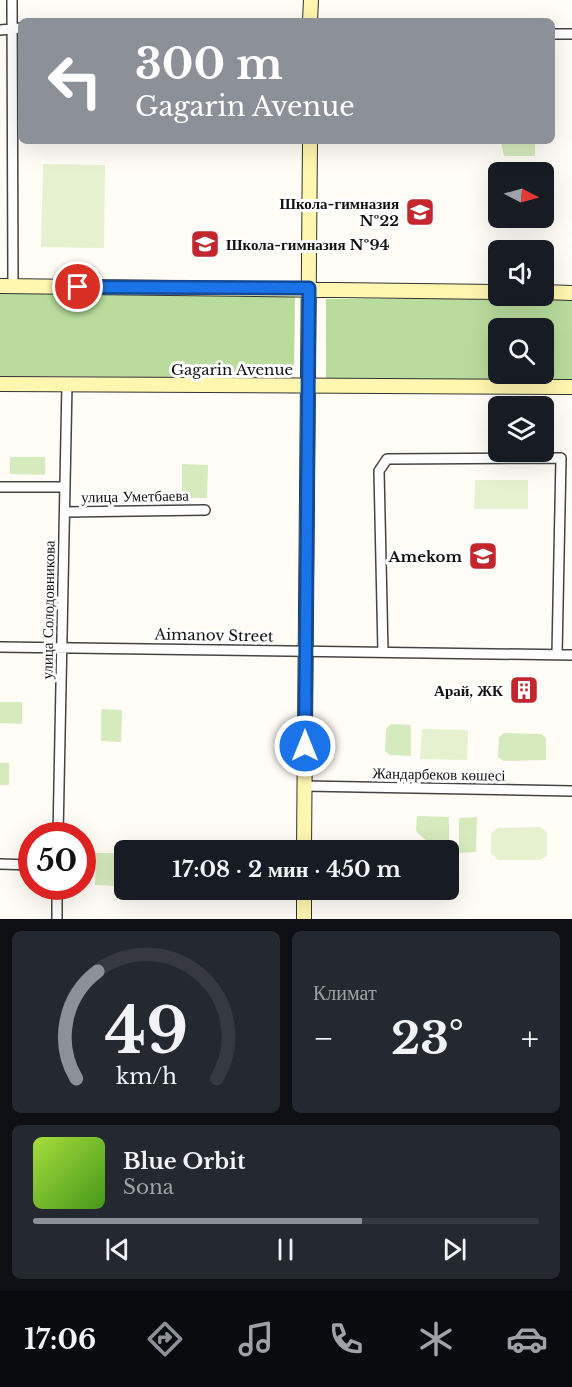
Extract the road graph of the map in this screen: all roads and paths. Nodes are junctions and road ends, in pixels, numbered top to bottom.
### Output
1 (12, 0) edge
2 (311, 0) edge
3 (310, 18) edge
4 (16, 29) edge
5 (0, 30) edge
6 (555, 34) edge
7 (572, 34) edge
8 (310, 144) edge
9 (6, 286) edge
10 (309, 288) junction
11 (488, 292) edge
12 (554, 292) edge
13 (572, 293) edge
14 (0, 384) edge
15 (68, 384) junction
16 (308, 386) junction
17 (572, 387) edge
18 (561, 458) junction
19 (572, 458) edge
20 (0, 487) edge
21 (65, 488) junction
22 (205, 510) dead end
23 (64, 512) junction
24 (62, 646) junction
25 (0, 647) edge
26 (306, 651) junction
27 (383, 652) junction
28 (557, 654) junction
29 (572, 655) edge
30 (305, 786) junction
31 (572, 791) edge
32 (58, 822) edge
33 (304, 840) edge
34 (0, 864) edge
35 (18, 865) edge
36 (57, 900) edge
37 (304, 900) edge
38 (57, 919) edge
39 (304, 919) edge

1 - 4 street
2 - 3 street
4 - 5 street
4 - 9 street
6 - 7 street
8 - 10 street
9 - 10 street
10 - 11 street
10 - 16 street
12 - 13 street
14 - 15 street, Gagarin Avenue
15 - 16 street, Gagarin Avenue
15 - 21 street, улица Солодовникова
16 - 17 street, Gagarin Avenue
16 - 26 street
18 - 19 street
18 - 27 street
18 - 28 street
20 - 21 street
21 - 23 street, улица Солодовникова
22 - 23 street, улица Уметбаева
23 - 24 street, улица Солодовникова
24 - 25 street, Aimanov Street
24 - 26 street, Aimanov Street
24 - 32 street, улица Солодовникова
26 - 27 street, Aimanov Street
26 - 30 street
27 - 28 street, Aimanov Street
28 - 29 street, Aimanov Street
30 - 31 street, Жандарбеков көшесі
30 - 33 street
34 - 35 street
36 - 38 street
37 - 39 street

